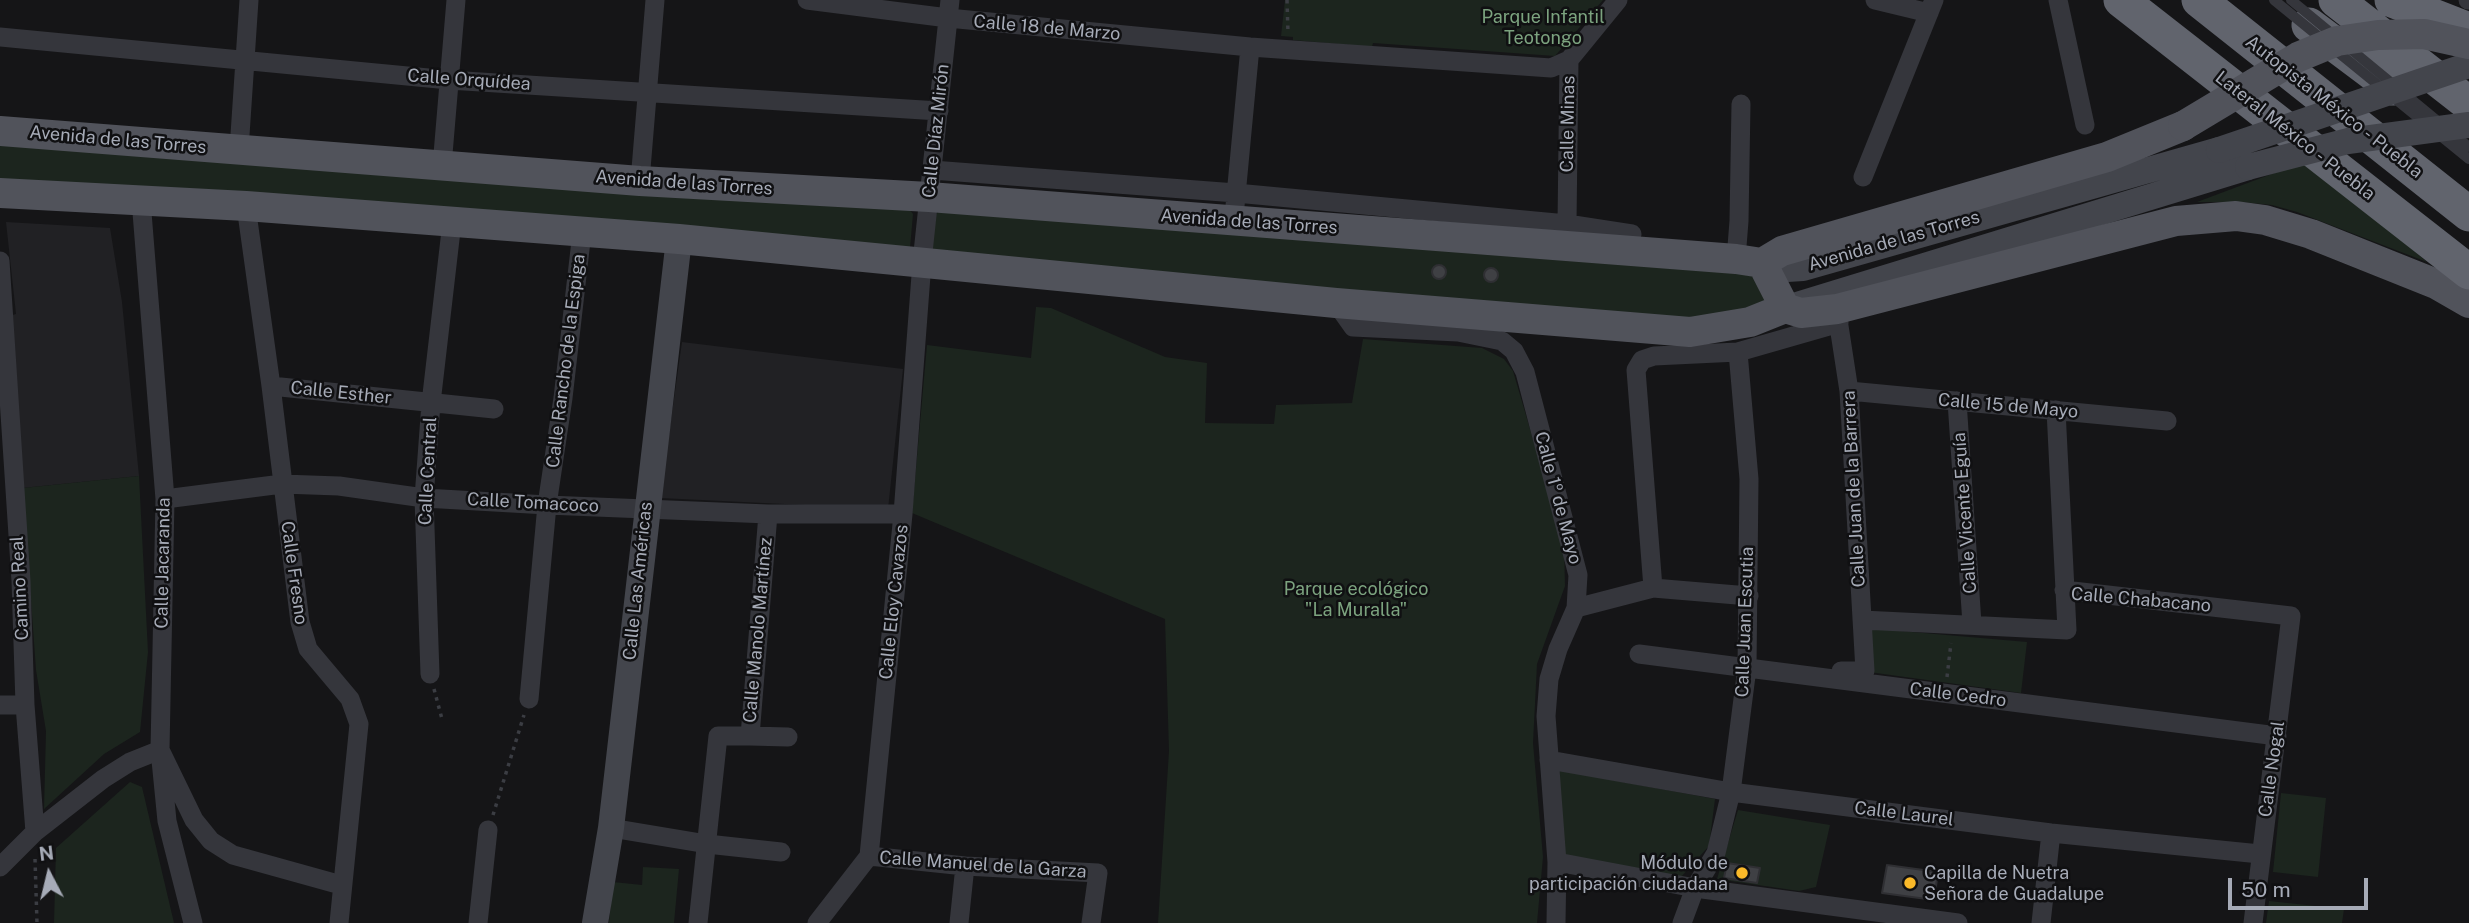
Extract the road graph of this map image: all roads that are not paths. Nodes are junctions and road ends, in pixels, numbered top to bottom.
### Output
1 (249, 0) edge
2 (456, 0) edge
3 (655, 0) edge
4 (807, 0) edge
5 (1618, 0) edge
6 (1875, 0) edge
7 (2058, 0) edge
8 (2121, 0) edge
9 (2199, 0) edge
10 (2275, 0) edge
11 (2291, 0) edge
12 (2336, 0) edge
13 (2392, 0) edge
14 (1932, 7) edge
15 (949, 9) edge
16 (2469, 30) edge
17 (0, 37) edge
18 (2469, 44) edge
19 (1250, 47) junction
20 (1569, 60) junction
21 (244, 61) junction
22 (2469, 65) edge
23 (449, 80) junction
24 (2393, 91) junction
25 (647, 92) junction
26 (1741, 104) dead end
27 (939, 111) junction
28 (2085, 125) dead end
29 (2459, 130) edge
30 (0, 131) edge
31 (239, 149) junction
32 (2469, 159) edge
33 (442, 166) junction
34 (1863, 177) dead end
35 (640, 181) junction
36 (930, 184) junction
37 (0, 193) edge
38 (141, 200) junction
39 (246, 206) junction
40 (1235, 207) junction
41 (2469, 214) edge
42 (453, 222) junction
43 (1567, 224) junction
44 (582, 232) junction
45 (1632, 234) dead end
46 (679, 239) junction
47 (0, 261) edge
48 (1749, 261) junction
49 (922, 262) junction
50 (2469, 272) edge
51 (1336, 303) junction
52 (2469, 303) edge
53 (1785, 308) junction
54 (1838, 316) junction
55 (1738, 352) junction
56 (271, 386) junction
57 (1849, 391) junction
58 (1957, 401) junction
59 (431, 402) junction
60 (494, 409) dead end
61 (2056, 410) junction
62 (2167, 421) dead end
63 (282, 484) junction
64 (424, 498) junction
65 (165, 499) junction
66 (547, 505) junction
67 (646, 508) junction
68 (768, 514) junction
69 (903, 514) junction
70 (1653, 588) junction
71 (2064, 590) junction
72 (1749, 596) junction
73 (1576, 608) junction
74 (2291, 616) joint
75 (1862, 620) junction
76 (1962, 624) junction
77 (1639, 654) dead end
78 (1747, 668) junction
79 (430, 674) road end
80 (1801, 675) junction
81 (529, 699) road end
82 (0, 705) edge
83 (25, 705) junction
84 (750, 736) junction
85 (2277, 736) junction
86 (788, 737) dead end
87 (160, 750) junction
88 (1549, 760) junction
89 (1731, 792) junction
90 (611, 828) junction
91 (488, 830) road end
92 (34, 832) junction
93 (2051, 834) junction
94 (707, 844) junction
95 (781, 852) dead end
96 (2260, 854) junction
97 (869, 856) junction
98 (1557, 862) junction
99 (965, 866) junction
100 (0, 867) edge
101 (341, 885) junction
102 (1695, 888) junction
103 (1813, 914) edge
104 (193, 923) edge
105 (339, 923) edge
106 (478, 923) edge
107 (595, 923) edge
108 (698, 923) edge
109 (817, 923) edge
110 (959, 923) edge
111 (1091, 923) edge
112 (1556, 923) edge
113 (1682, 923) edge
114 (1958, 923) edge
115 (2041, 923) edge
116 (2253, 923) edge

1 - 21 street
2 - 23 street
3 - 25 street
4 - 15 street, Calle 18 de Marzo
5 - 20 street, Calle Minas
6 - 14 street
7 - 28 street
8 - 50 highway, Lateral México - Puebla
9 - 41 highway, Autopista México - Puebla
10 - 24 lane, bridge
10 - 29 highway
11 - 24 lane, bridge
12 - 29 highway
13 - 16 highway
14 - 34 street
15 - 19 street, Calle 18 de Marzo
15 - 27 street, Calle Díaz Mirón
17 - 21 street, Calle Orquídea
18 - 48 main road, bridge
19 - 20 street, Calle 18 de Marzo
19 - 40 street
20 - 43 street, Calle Minas
21 - 23 street, Calle Orquídea
21 - 31 street
22 - 24 main road, Avenida de las Torres, bridge
23 - 25 street, Calle Orquídea
23 - 33 street
24 - 29 lane, bridge
24 - 48 main road, Avenida de las Torres, bridge
25 - 27 street, Calle Orquídea
25 - 35 street
26 - 48 street
27 - 36 street, Calle Díaz Mirón
29 - 32 lane, bridge
29 - 53 main road, Avenida de las Torres, bridge
30 - 31 main road, Avenida de las Torres
31 - 33 main road, Avenida de las Torres
33 - 35 main road, Avenida de las Torres
35 - 36 main road, Avenida de las Torres
36 - 40 main road, Avenida de las Torres
36 - 49 street, Calle Díaz Mirón
37 - 38 main road, Avenida de las Torres
38 - 39 main road, Avenida de las Torres
38 - 65 street, Calle Jacaranda
39 - 42 main road, Avenida de las Torres
39 - 56 street, Calle Fresno
40 - 43 street
40 - 48 main road, Avenida de las Torres
42 - 44 main road, Avenida de las Torres
42 - 59 street, Calle Central
43 - 45 street
44 - 46 main road, Avenida de las Torres
44 - 66 street, Calle Rancho de la Espiga
46 - 49 main road, Avenida de las Torres
46 - 67 main road, Calle Las Américas
47 - 83 street, Camino Real
48 - 53 main road
49 - 51 main road, Avenida de las Torres
49 - 69 street, Calle Eloy Cavazos
51 - 53 main road, Avenida de las Torres
51 - 73 street, Calle 1º de Mayo
52 - 54 main road
53 - 54 main road
54 - 55 street
54 - 57 street, Calle Juan de la Barrera
55 - 70 street
55 - 72 street, Calle Juan Escutia
56 - 59 street, Calle Esther
56 - 63 street, Calle Fresno
57 - 58 street, Calle 15 de Mayo
57 - 75 street, Calle Juan de la Barrera
58 - 61 street, Calle 15 de Mayo
58 - 76 street, Calle Vicente Eguía
59 - 60 street, Calle Esther
59 - 64 street, Calle Central
61 - 62 street, Calle 15 de Mayo
61 - 71 street
63 - 64 street, Calle Tomacoco
63 - 65 street, Calle Tomacoco
63 - 101 street, Calle Fresno
64 - 66 street, Calle Tomacoco
64 - 79 street, Calle Central
65 - 87 street, Calle Jacaranda
66 - 67 street, Calle Tomacoco
66 - 81 street, Calle Rancho de la Espiga
67 - 68 street, Calle Tomacoco
67 - 90 main road, Calle Las Américas
68 - 69 street, Calle Tomacoco
68 - 84 street, Calle Manolo Martínez
69 - 97 street, Calle Eloy Cavazos
70 - 72 street
70 - 73 street
71 - 74 street, Calle Chabacano
71 - 76 street, Calle Chabacano
72 - 78 street, Calle Juan Escutia
73 - 88 street, Calle 1º de Mayo
74 - 85 street, Calle Nogal
75 - 76 street, Calle Chabacano
75 - 80 street, Calle Juan de la Barrera
77 - 78 street, Calle Cedro
78 - 80 street, Calle Cedro
78 - 89 street, Calle Juan Escutia
80 - 85 street, Calle Cedro
82 - 83 street
83 - 92 street, Camino Real
84 - 86 street
84 - 94 street, Calle Manolo Martínez
85 - 96 street, Calle Nogal
87 - 92 street
87 - 101 street
87 - 104 street, Calle Jacaranda
88 - 89 street, Calle Laurel
88 - 98 street, Calle 1º de Mayo
89 - 93 street, Calle Laurel
89 - 102 street, Calle Juan Escutia
90 - 94 street
90 - 107 main road, Calle Las Américas
91 - 106 street
92 - 100 street
93 - 96 street, Calle Laurel
93 - 115 street
94 - 95 street
94 - 108 street, Calle Manolo Martínez
96 - 116 street, Calle Nogal
97 - 99 street, Calle Manuel de la Garza
97 - 109 street
98 - 102 street
98 - 112 street, Calle 1º de Mayo
99 - 110 street
99 - 111 street, Calle Manuel de la Garza
101 - 105 street, Calle Fresno
102 - 103 street
102 - 113 street, Calle Juan Escutia
103 - 114 street

